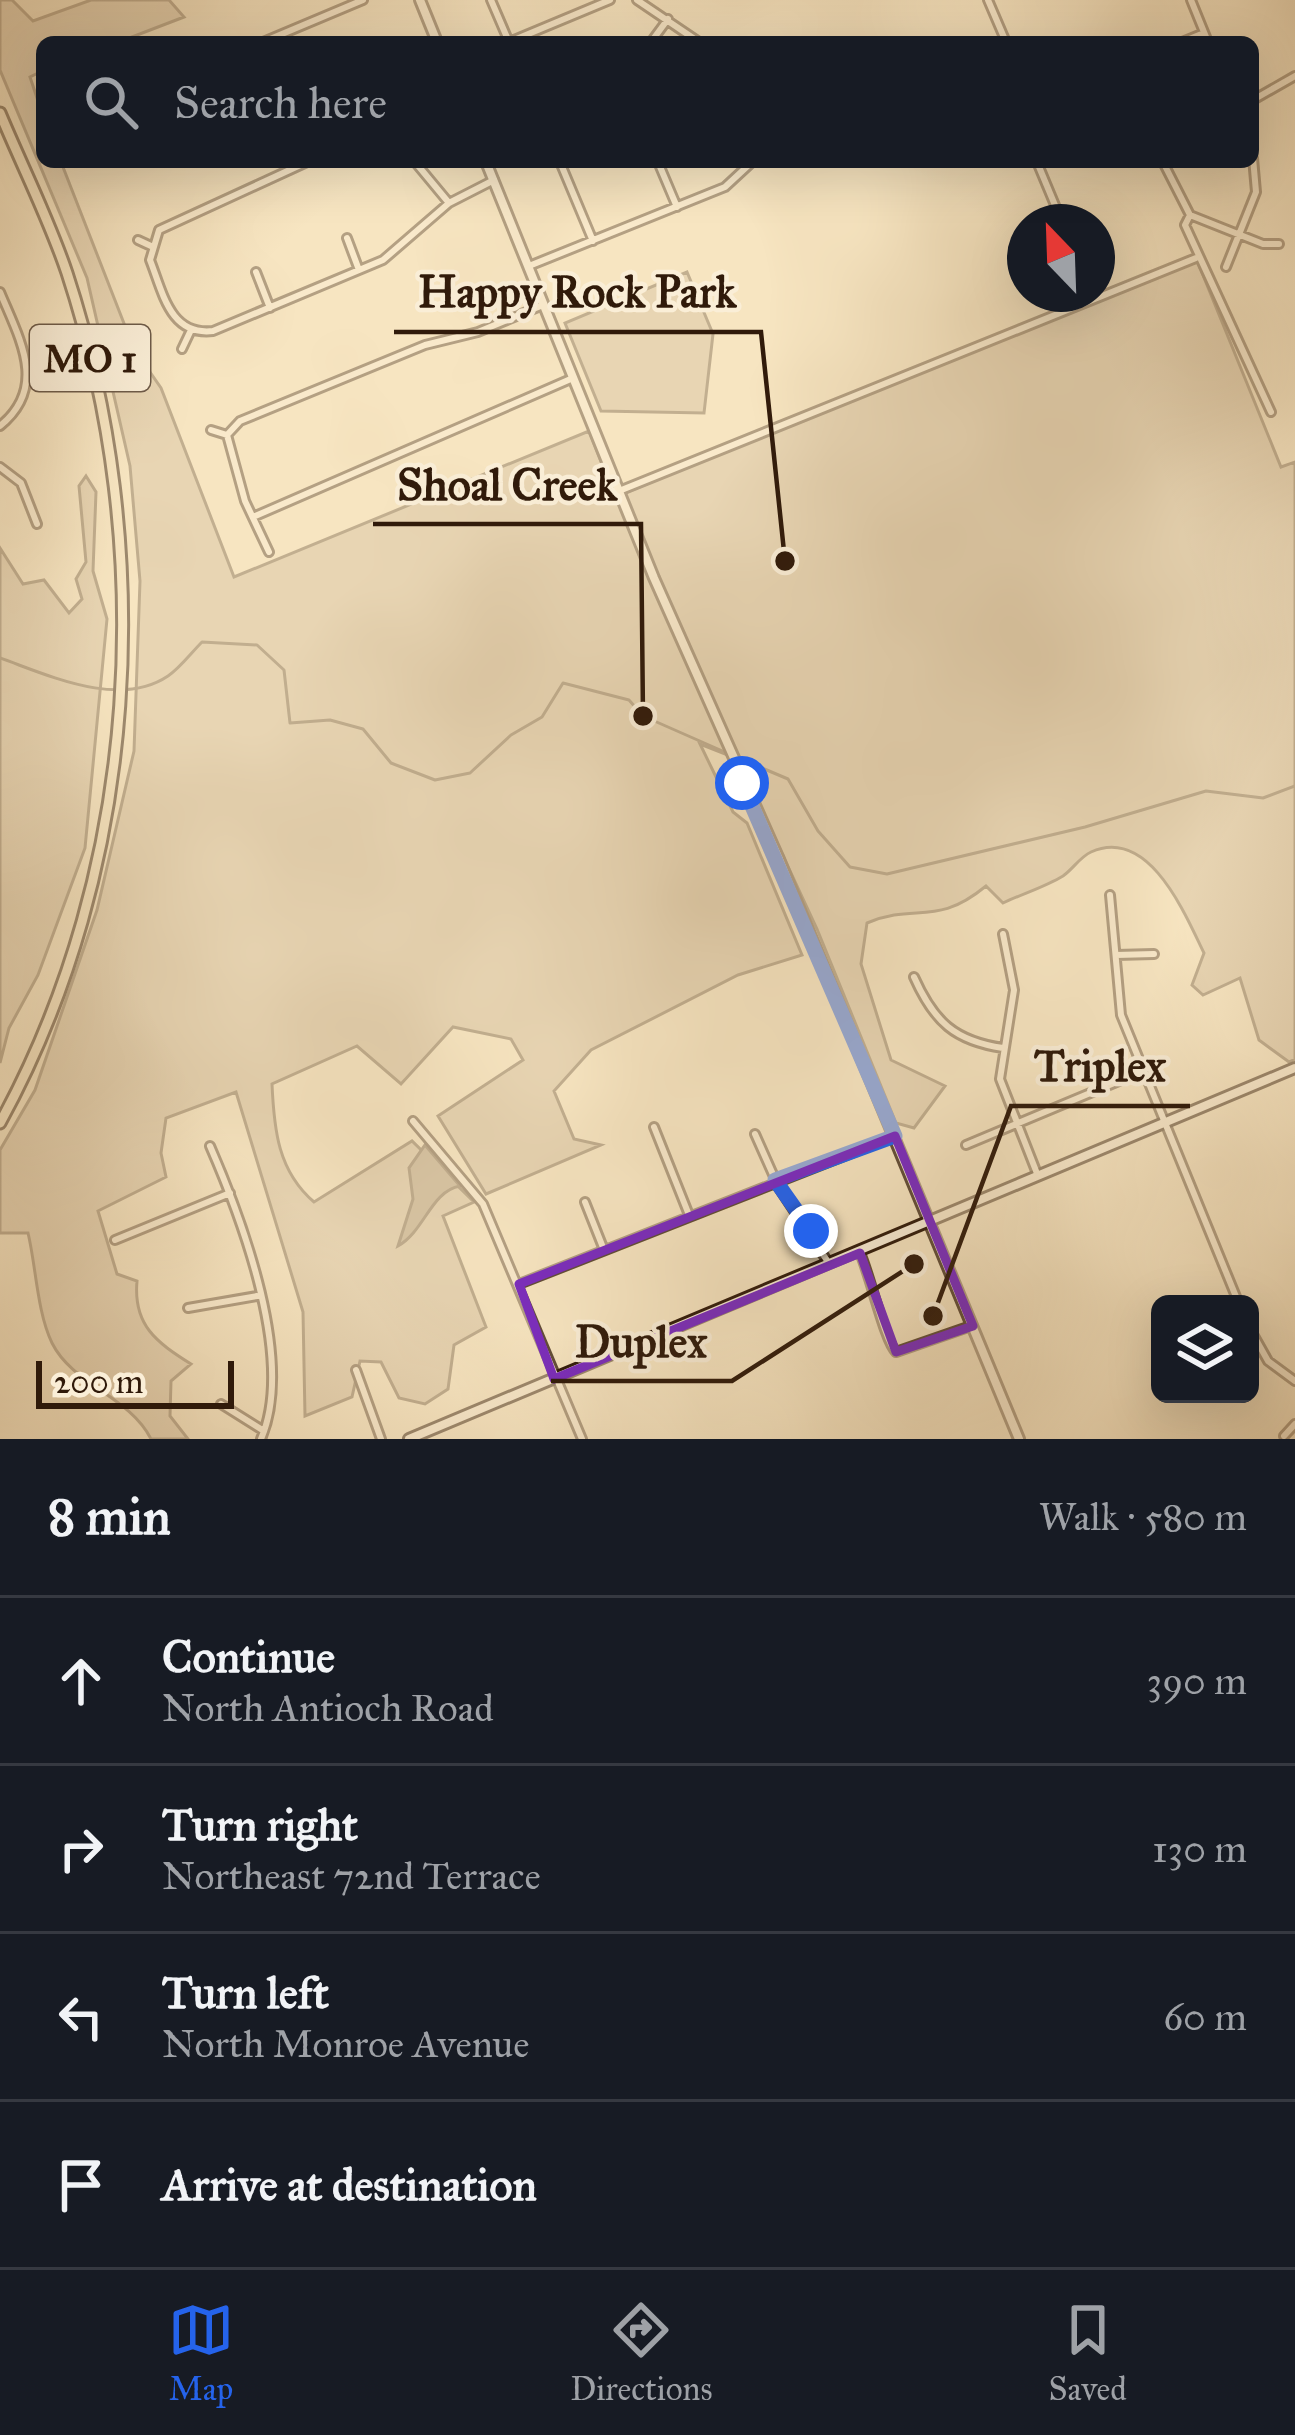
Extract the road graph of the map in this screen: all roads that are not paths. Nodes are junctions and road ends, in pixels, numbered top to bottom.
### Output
1 (363, 0) edge
2 (420, 0) edge
3 (491, 0) edge
4 (610, 0) edge
5 (638, 0) edge
6 (988, 0) edge
7 (1191, 0) edge
8 (668, 19) junction
9 (277, 36) edge
10 (435, 36) edge
11 (506, 36) edge
12 (524, 36) edge
13 (655, 36) edge
14 (691, 36) edge
15 (1003, 36) edge
16 (1205, 36) edge
17 (1295, 76) edge
18 (1259, 97) edge
19 (0, 113) edge
20 (293, 168) edge
21 (420, 168) edge
22 (489, 168) edge
23 (563, 168) edge
24 (661, 168) edge
25 (747, 168) edge
26 (1039, 168) edge
27 (1166, 168) edge
28 (1254, 168) edge
29 (494, 180) junction
30 (449, 203) junction
31 (1054, 204) edge
32 (677, 207) junction
33 (1190, 215) junction
34 (1237, 235) junction
35 (347, 238) dead end
36 (137, 240) dead end
37 (593, 241) junction
38 (1279, 244) dead end
39 (151, 246) junction
40 (1196, 258) junction
41 (529, 266) junction
42 (1226, 267) dead end
43 (359, 271) junction
44 (256, 272) dead end
45 (0, 292) edge
46 (544, 305) junction
47 (270, 308) junction
48 (190, 330) junction
49 (182, 349) dead end
50 (574, 377) junction
51 (1270, 412) dead end
52 (0, 426) edge
53 (211, 430) dead end
54 (227, 435) junction
55 (0, 467) edge
56 (619, 491) junction
57 (253, 517) junction
58 (37, 524) dead end
59 (268, 552) dead end
60 (1110, 895) dead end
61 (1003, 934) dead end
62 (1154, 954) dead end
63 (1116, 955) junction
64 (914, 977) dead end
65 (940, 1021) junction
66 (929, 1029) dead end
67 (1004, 1048) junction
68 (1295, 1068) edge
69 (1143, 1071) junction
70 (413, 1121) dead end
71 (0, 1123) edge
72 (1016, 1123) junction
73 (653, 1126) dead end
74 (1166, 1126) junction
75 (755, 1134) dead end
76 (895, 1136) junction
77 (966, 1145) dead end
78 (210, 1146) dead end
79 (1038, 1176) junction
80 (775, 1180) junction
81 (230, 1193) junction
82 (585, 1202) dead end
83 (689, 1215) junction
84 (930, 1224) junction
85 (115, 1240) dead end
86 (604, 1250) junction
87 (860, 1253) junction
88 (830, 1265) junction
89 (519, 1285) junction
90 (1235, 1295) edge
91 (257, 1296) junction
92 (188, 1308) dead end
93 (973, 1326) junction
94 (1259, 1345) edge
95 (356, 1370) dead end
96 (554, 1379) junction
97 (1295, 1381) edge
98 (221, 1404) dead end
99 (1295, 1424) edge
100 (263, 1435) edge
101 (1284, 1436) edge
102 (580, 1438) edge
103 (381, 1439) edge
104 (409, 1439) edge
105 (1019, 1439) edge

1 - 9 street
2 - 10 street
3 - 11 street
4 - 12 street
5 - 8 street
6 - 15 street
7 - 16 street
8 - 13 street
8 - 14 street
17 - 18 street
19 - 71 main road, MO 1
20 - 39 street
21 - 30 street
22 - 29 street
23 - 37 street
24 - 32 street
25 - 32 street
26 - 31 street
27 - 33 street
28 - 34 street
29 - 30 street
29 - 41 street
30 - 43 street
32 - 37 street
33 - 34 street
33 - 40 street
34 - 38 street
34 - 42 street
35 - 43 street
36 - 39 street
37 - 41 street
39 - 48 street
40 - 51 street
40 - 56 street
41 - 46 street
43 - 47 street
44 - 47 street
45 - 52 street
46 - 50 street
46 - 54 street
47 - 48 street
48 - 49 street
50 - 56 street
50 - 57 street
53 - 54 street
54 - 57 street
55 - 58 street
56 - 76 street
57 - 59 street
60 - 63 street
61 - 67 street
62 - 63 street
63 - 69 street
64 - 65 street
65 - 66 street
65 - 67 street
67 - 72 street
68 - 74 street
69 - 72 street
69 - 74 street
70 - 89 street
72 - 77 street
72 - 79 street
73 - 83 street
74 - 79 street
74 - 90 street
75 - 80 street
76 - 80 street
76 - 84 street
78 - 81 street
79 - 84 street
80 - 83 street
80 - 88 street
81 - 85 street
81 - 91 street
82 - 86 street
83 - 86 street
84 - 87 street
84 - 93 street
86 - 89 street
87 - 88 street
87 - 93 street
88 - 96 street
89 - 96 street
91 - 92 street
91 - 100 street
93 - 105 street
94 - 97 street
95 - 103 street
96 - 102 street
96 - 104 street
98 - 100 street
99 - 101 street

